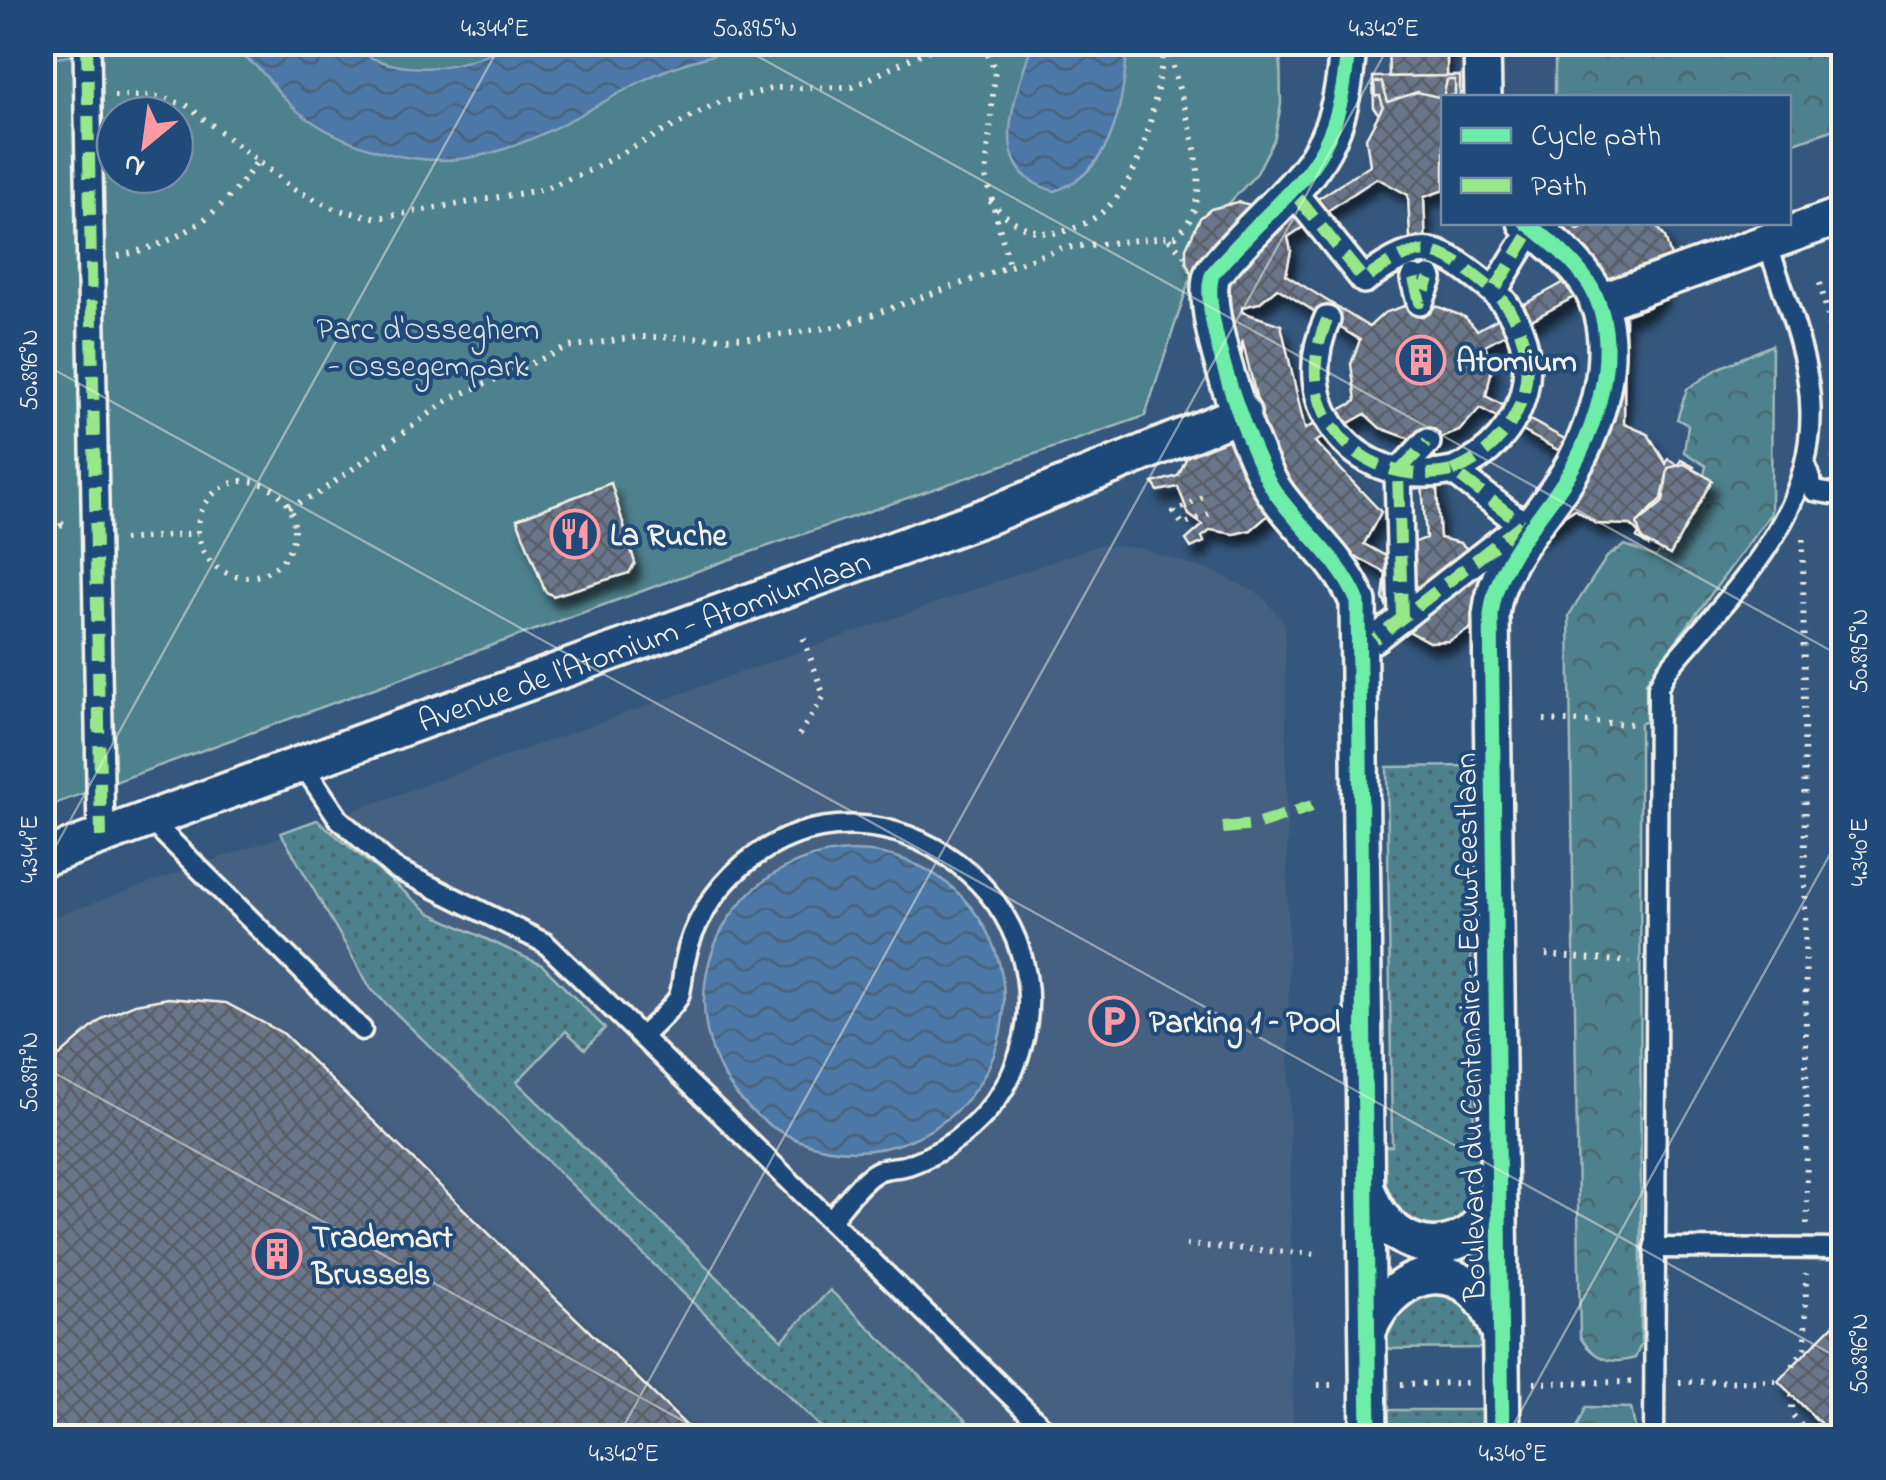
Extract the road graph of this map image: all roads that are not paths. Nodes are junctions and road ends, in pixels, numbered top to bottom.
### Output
1 (87, 42) edge
2 (1348, 42) edge
3 (1482, 42) edge
4 (1483, 95) edge
5 (1298, 198) dead end
6 (1844, 215) edge
7 (1527, 230) edge
8 (1767, 242) junction
9 (1494, 292) junction
10 (1598, 303) junction
11 (1327, 320) dead end
12 (1242, 413) junction
13 (1426, 442) dead end
14 (1806, 468) junction
15 (1453, 471) junction
16 (1398, 473) junction
17 (1844, 496) edge
18 (1402, 618) junction
19 (1367, 639) junction
20 (302, 764) junction
21 (149, 820) junction
22 (100, 837) junction
23 (42, 858) edge
24 (362, 1030) dead end
25 (642, 1037) junction
26 (1498, 1181) junction
27 (1366, 1188) junction
28 (830, 1220) junction
29 (1654, 1248) junction
30 (1844, 1249) edge
31 (1368, 1331) junction
32 (1500, 1334) junction
33 (1054, 1438) edge
34 (1369, 1438) edge
35 (1502, 1438) edge
36 (1654, 1438) edge

1 - 22 street, bridge
2 - 12 street, Boulevard du Centenaire - Eeuwfeestlaan
3 - 4 street
5 - 9 street
6 - 8 street
7 - 9 street
7 - 10 street
8 - 10 street
8 - 14 lane
9 - 15 street
10 - 26 street, Boulevard du Centenaire - Eeuwfeestlaan
11 - 16 street
12 - 19 street, Boulevard du Centenaire - Eeuwfeestlaan
12 - 20 street, Avenue de l'Atomium - Atomiumlaan
13 - 16 street
14 - 17 lane
14 - 29 lane
15 - 16 street
15 - 18 street
16 - 18 street
18 - 19 street
19 - 27 street, Boulevard du Centenaire - Eeuwfeestlaan
20 - 21 street, Avenue de l'Atomium - Atomiumlaan
20 - 25 lane
21 - 22 street, Avenue de l'Atomium - Atomiumlaan
21 - 24 lane
22 - 23 street, Avenue de l'Atomium - Atomiumlaan
25 - 28 lane
25 - 28 lane
26 - 27 street, Boulevard du Centenaire - Eeuwfeestlaan
26 - 32 street, Boulevard du Centenaire - Eeuwfeestlaan
27 - 31 street, Boulevard du Centenaire - Eeuwfeestlaan
28 - 33 lane
29 - 30 lane
29 - 36 lane
31 - 32 street, Boulevard du Centenaire - Eeuwfeestlaan
31 - 34 street, Boulevard du Centenaire - Eeuwfeestlaan
32 - 35 street, Boulevard du Centenaire - Eeuwfeestlaan

